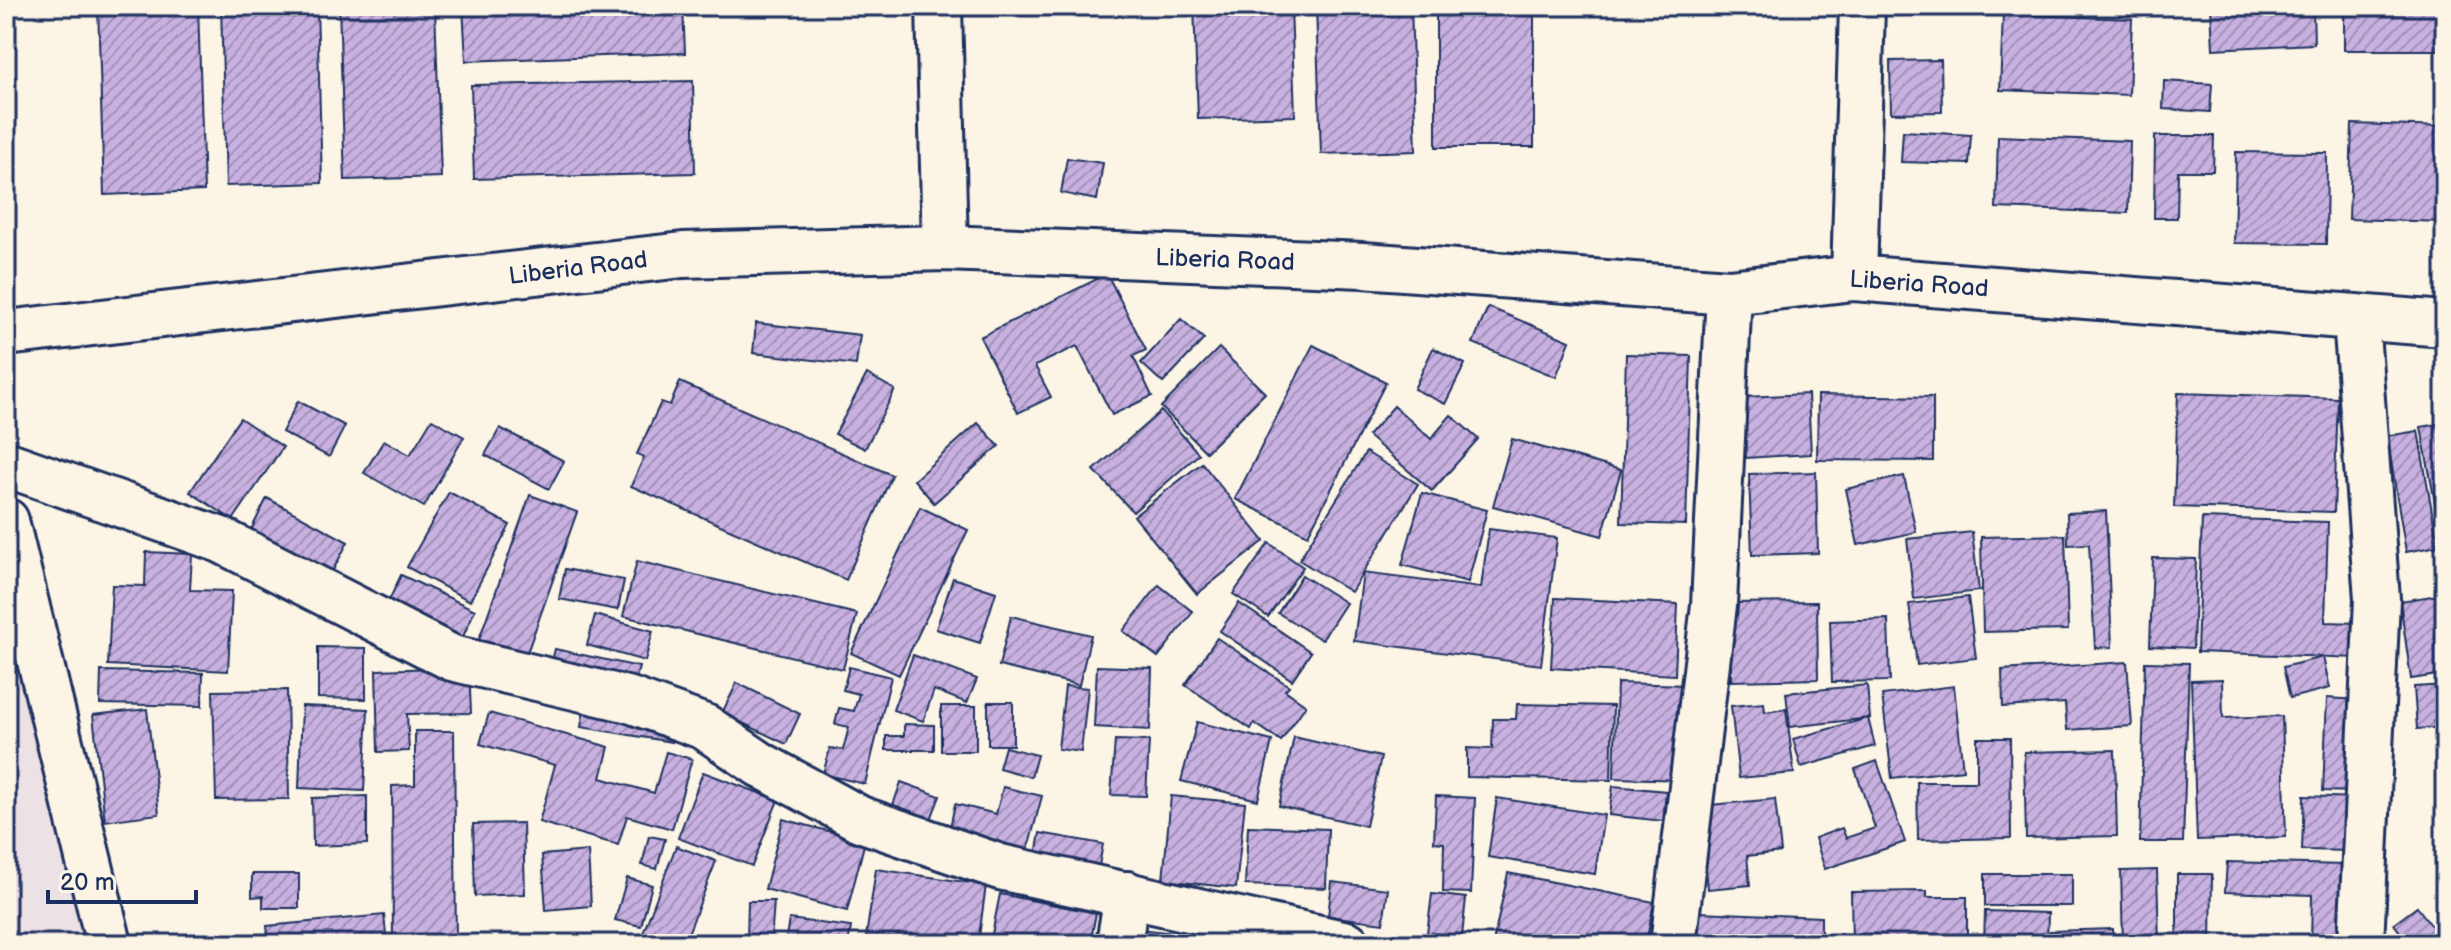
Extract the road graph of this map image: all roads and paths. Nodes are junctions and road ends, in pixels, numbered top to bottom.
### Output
1 (939, 6) edge
2 (1862, 6) edge
3 (945, 248) junction
4 (1854, 278) junction
5 (1729, 292) junction
6 (2356, 319) junction
7 (2445, 324) edge
8 (6, 333) edge
9 (6, 464) edge
10 (6, 521) edge
11 (1127, 894) junction
12 (109, 944) edge
13 (1119, 944) edge
14 (1347, 944) edge
15 (1673, 944) edge
16 (2361, 944) edge

1 - 3 street
2 - 4 street
3 - 5 street, Liberia Road
3 - 8 street, Liberia Road
4 - 5 street, Liberia Road
4 - 6 street, Liberia Road
5 - 15 street
6 - 7 street, Liberia Road
6 - 16 street
9 - 11 street
10 - 12 street
11 - 13 street
11 - 14 street

